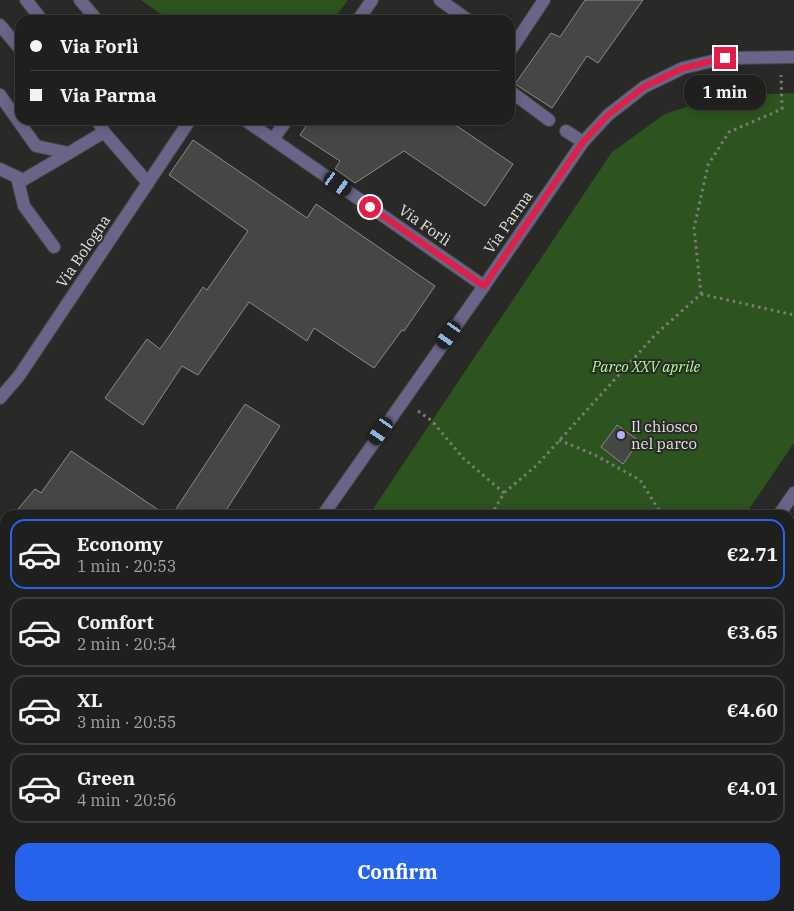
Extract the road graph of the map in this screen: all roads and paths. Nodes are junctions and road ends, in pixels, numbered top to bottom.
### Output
1 (26, 0) edge
2 (80, 0) edge
3 (372, 0) edge
4 (440, 0) edge
5 (544, 0) edge
6 (38, 15) edge
7 (93, 15) edge
8 (362, 15) edge
9 (461, 15) edge
10 (0, 25) edge
11 (15, 43) edge
12 (515, 43) edge
13 (794, 56) edge
14 (781, 57) junction
15 (0, 95) edge
16 (515, 95) edge
17 (15, 116) edge
18 (549, 120) dead end
19 (21, 125) edge
20 (100, 125) edge
21 (107, 125) edge
22 (187, 125) edge
23 (252, 125) edge
24 (283, 125) edge
25 (566, 130) dead end
26 (104, 132) junction
27 (273, 139) junction
28 (583, 142) junction
29 (69, 153) junction
30 (0, 169) edge
31 (16, 176) junction
32 (148, 183) junction
33 (54, 247) dead end
34 (484, 286) junction
35 (701, 294) junction
36 (794, 315) edge
37 (0, 398) edge
38 (403, 400) junction
39 (560, 440) junction
40 (504, 493) junction
41 (794, 493) edge
42 (326, 510) edge
43 (494, 510) edge
44 (659, 510) edge
45 (782, 510) edge

1 - 6 street
2 - 7 street
3 - 8 street
4 - 9 street
5 - 12 street
10 - 11 street
13 - 14 street, Via Parma
14 - 28 street, Via Parma
14 - 35 path
15 - 17 street
16 - 18 street
19 - 29 street
20 - 26 street
21 - 26 street
22 - 32 street, Via Bologna
23 - 27 street
24 - 27 street
25 - 28 street
26 - 29 street
26 - 32 street
27 - 34 street, Via Forlì
28 - 34 street, Via Parma
29 - 31 street
30 - 31 street
31 - 33 street
32 - 37 street, Via Bologna
34 - 38 street, Via Parma
35 - 36 path
35 - 39 path
38 - 40 path
38 - 42 street, Via Parma
39 - 40 path
39 - 44 path
40 - 43 path
41 - 45 street

